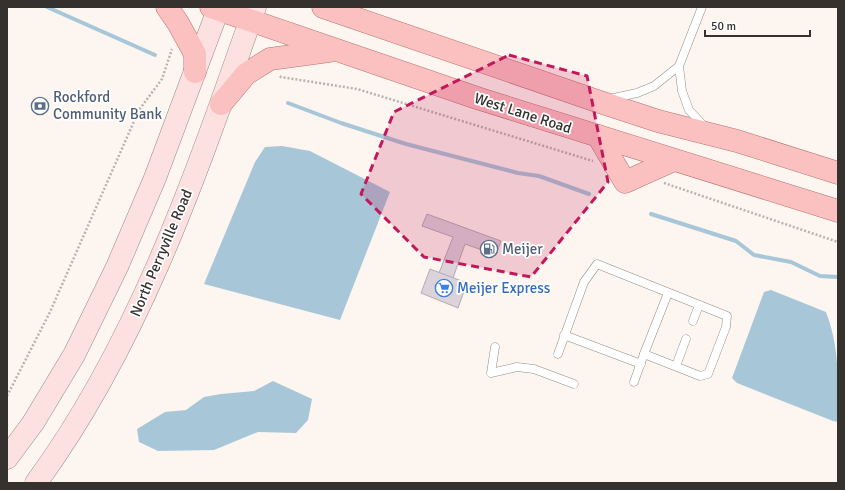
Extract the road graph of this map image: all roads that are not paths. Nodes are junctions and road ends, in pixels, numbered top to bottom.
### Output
1 (167, 7) edge
2 (323, 7) edge
3 (702, 7) edge
4 (216, 8) edge
5 (344, 12) edge
6 (252, 14) edge
7 (337, 51) junction
8 (679, 66) junction
9 (195, 72) junction
10 (597, 102) junction
11 (221, 104) junction
12 (598, 136) junction
13 (737, 142) junction
14 (674, 160) junction
15 (838, 173) edge
16 (838, 211) edge
17 (668, 293) junction
18 (699, 305) junction
19 (693, 321) dead end
20 (564, 335) junction
21 (686, 339) dead end
22 (495, 347) dead end
23 (558, 354) dead end
24 (644, 354) junction
25 (641, 364) junction
26 (676, 366) junction
27 (634, 382) dead end
28 (574, 384) dead end
29 (7, 458) edge
30 (36, 483) edge

1 - 9 main road
2 - 5 main road
3 - 8 lane
4 - 6 main road, West Lane Road
4 - 9 main road
5 - 10 main road
6 - 7 main road, West Lane Road
6 - 11 main road, North Perryville Road
7 - 11 main road
7 - 12 main road, West Lane Road
8 - 10 lane
8 - 13 lane
9 - 29 main road
10 - 13 main road
11 - 30 main road, North Perryville Road
12 - 14 main road, West Lane Road
12 - 14 main road
13 - 15 main road
14 - 16 main road, West Lane Road
17 - 18 lane
17 - 20 lane
17 - 24 lane
18 - 19 lane
18 - 26 lane
20 - 23 lane
20 - 25 lane
21 - 26 lane
22 - 28 lane
24 - 25 lane
24 - 26 lane
25 - 27 lane

